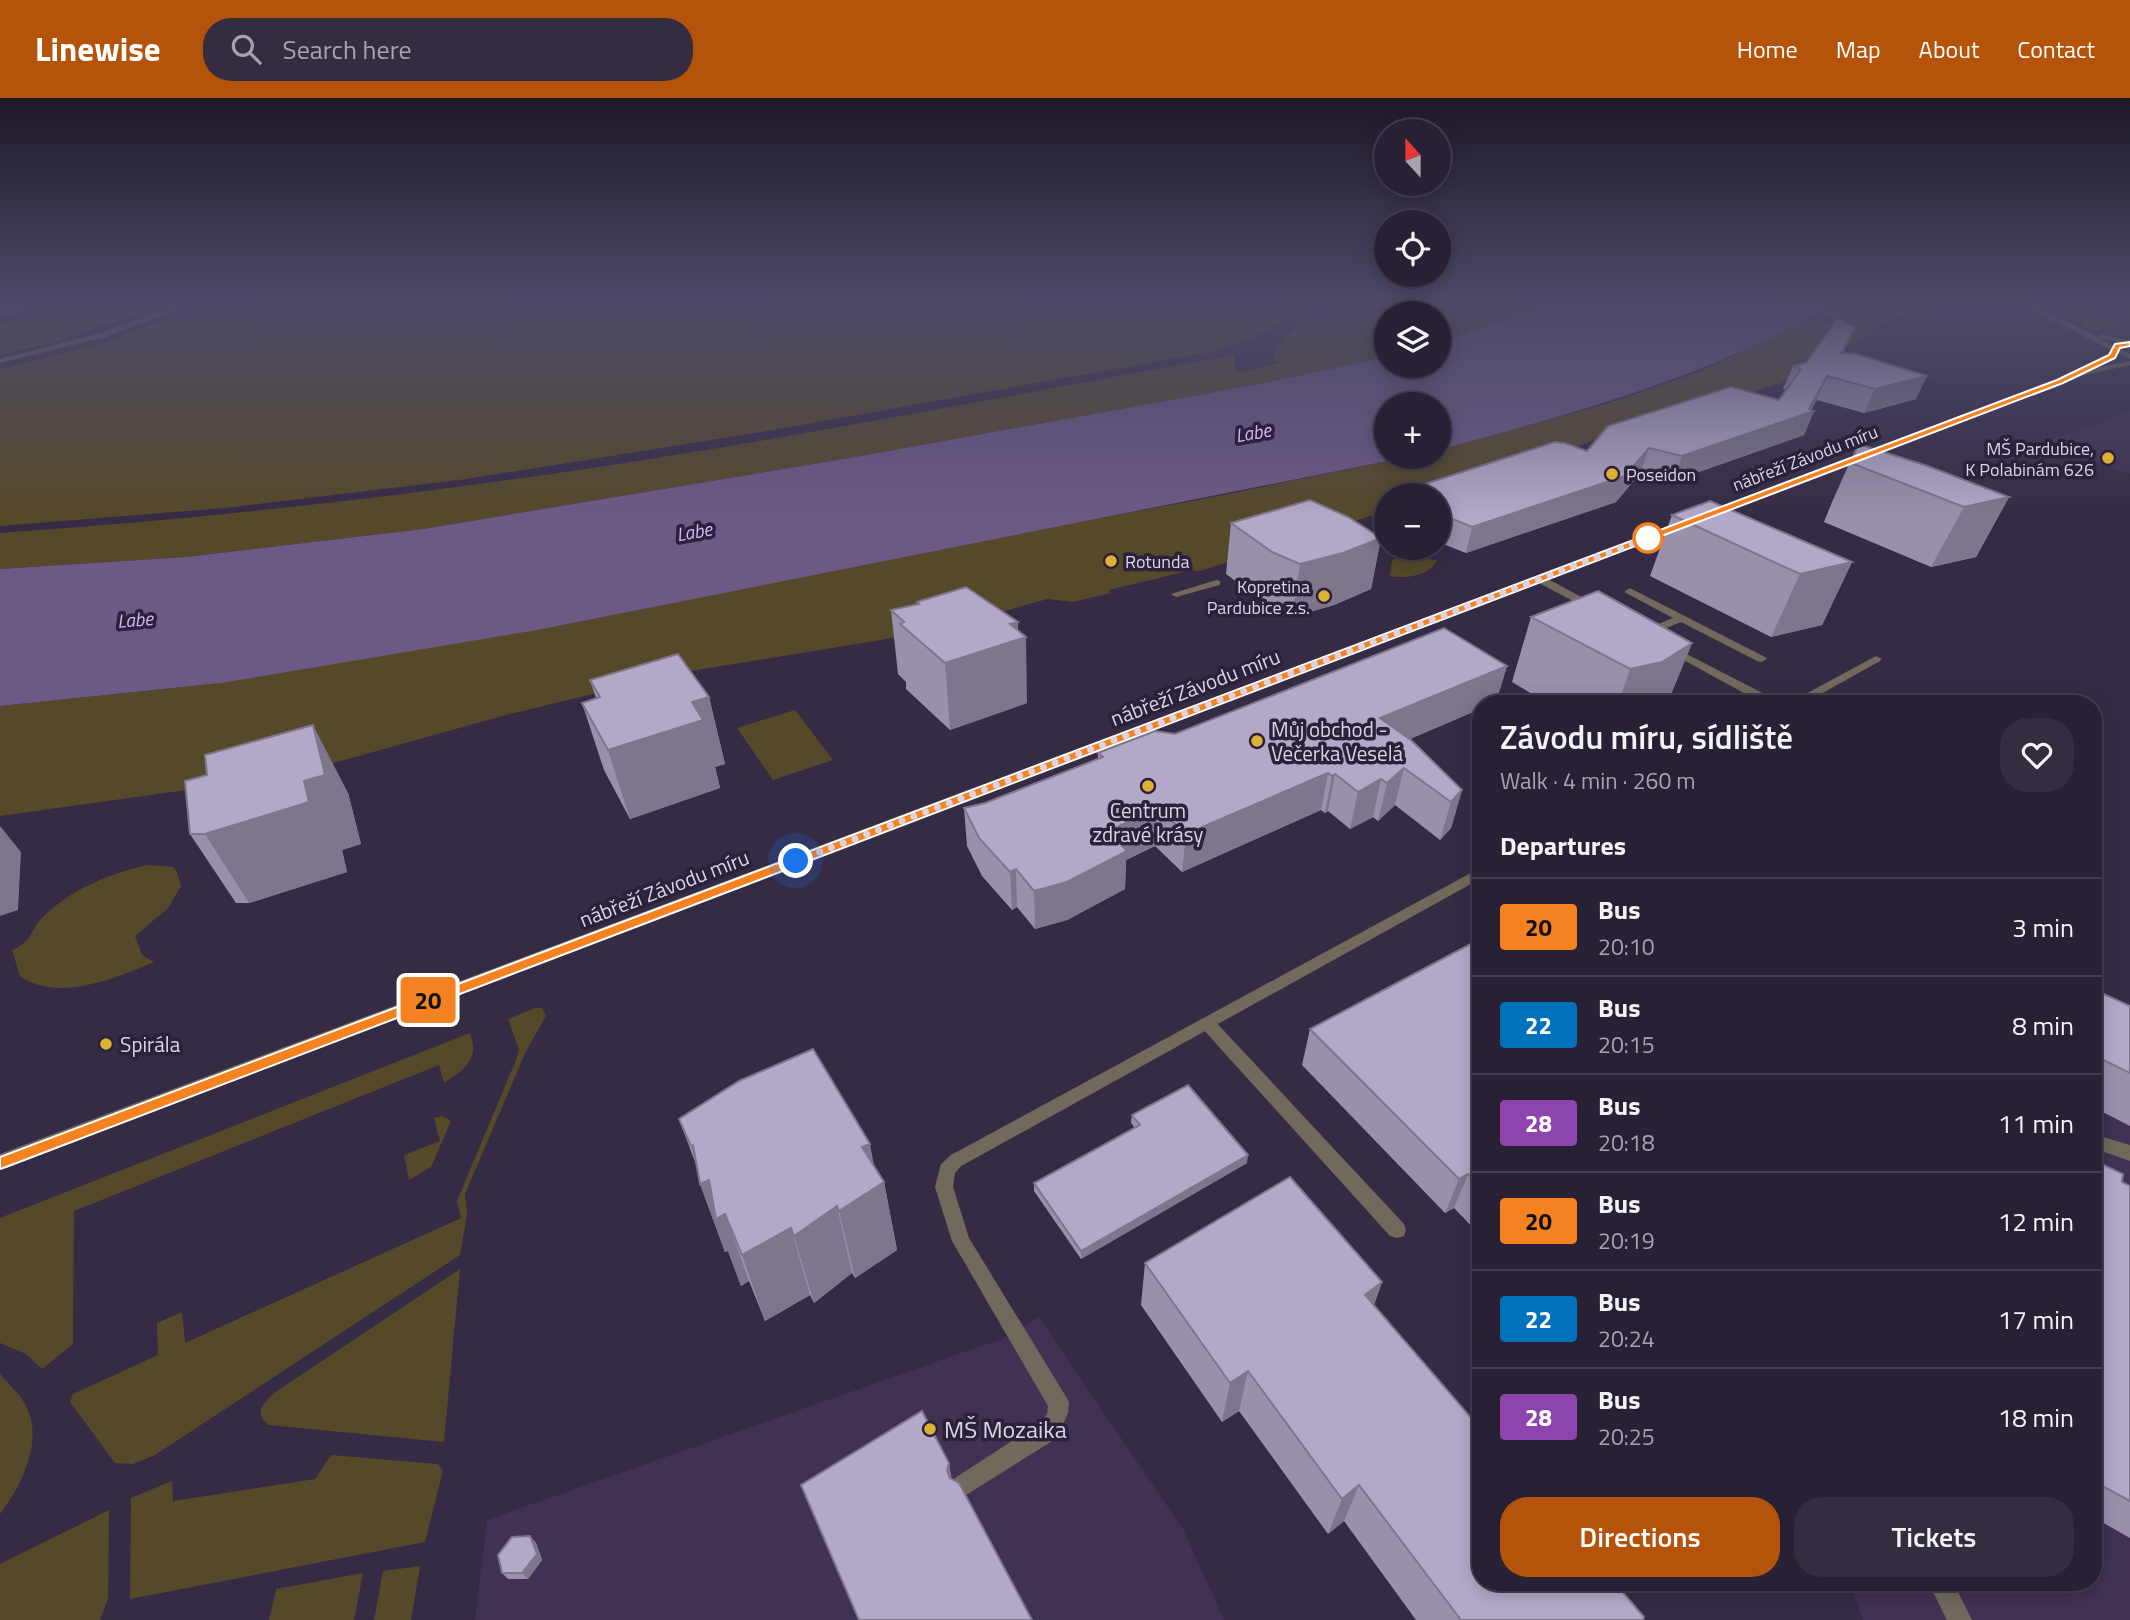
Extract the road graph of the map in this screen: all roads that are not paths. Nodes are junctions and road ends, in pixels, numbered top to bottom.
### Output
1 (2080, 374) edge
2 (1540, 579) junction
3 (1216, 583) dead end
4 (1630, 591) dead end
5 (1176, 594) dead end
6 (1610, 616) edge
7 (1681, 618) junction
8 (1632, 628) edge
9 (1644, 634) junction
10 (1761, 659) dead end
11 (1876, 659) dead end
12 (1757, 695) edge
13 (1810, 695) edge
14 (1472, 877) edge
15 (1207, 1023) junction
16 (2102, 1144) edge
17 (2130, 1153) edge
18 (0, 1162) edge
19 (1397, 1230) dead end
20 (963, 1486) edge
21 (1945, 1591) edge
22 (1960, 1620) edge

1 - 2 street, nábřeží Závodu míru
2 - 6 street
2 - 18 street, nábřeží Závodu míru
3 - 5 street
4 - 7 street
7 - 9 street
7 - 10 street
8 - 9 street
9 - 12 street
11 - 13 street
14 - 15 street
15 - 19 street
15 - 20 street
16 - 17 street
21 - 22 street

